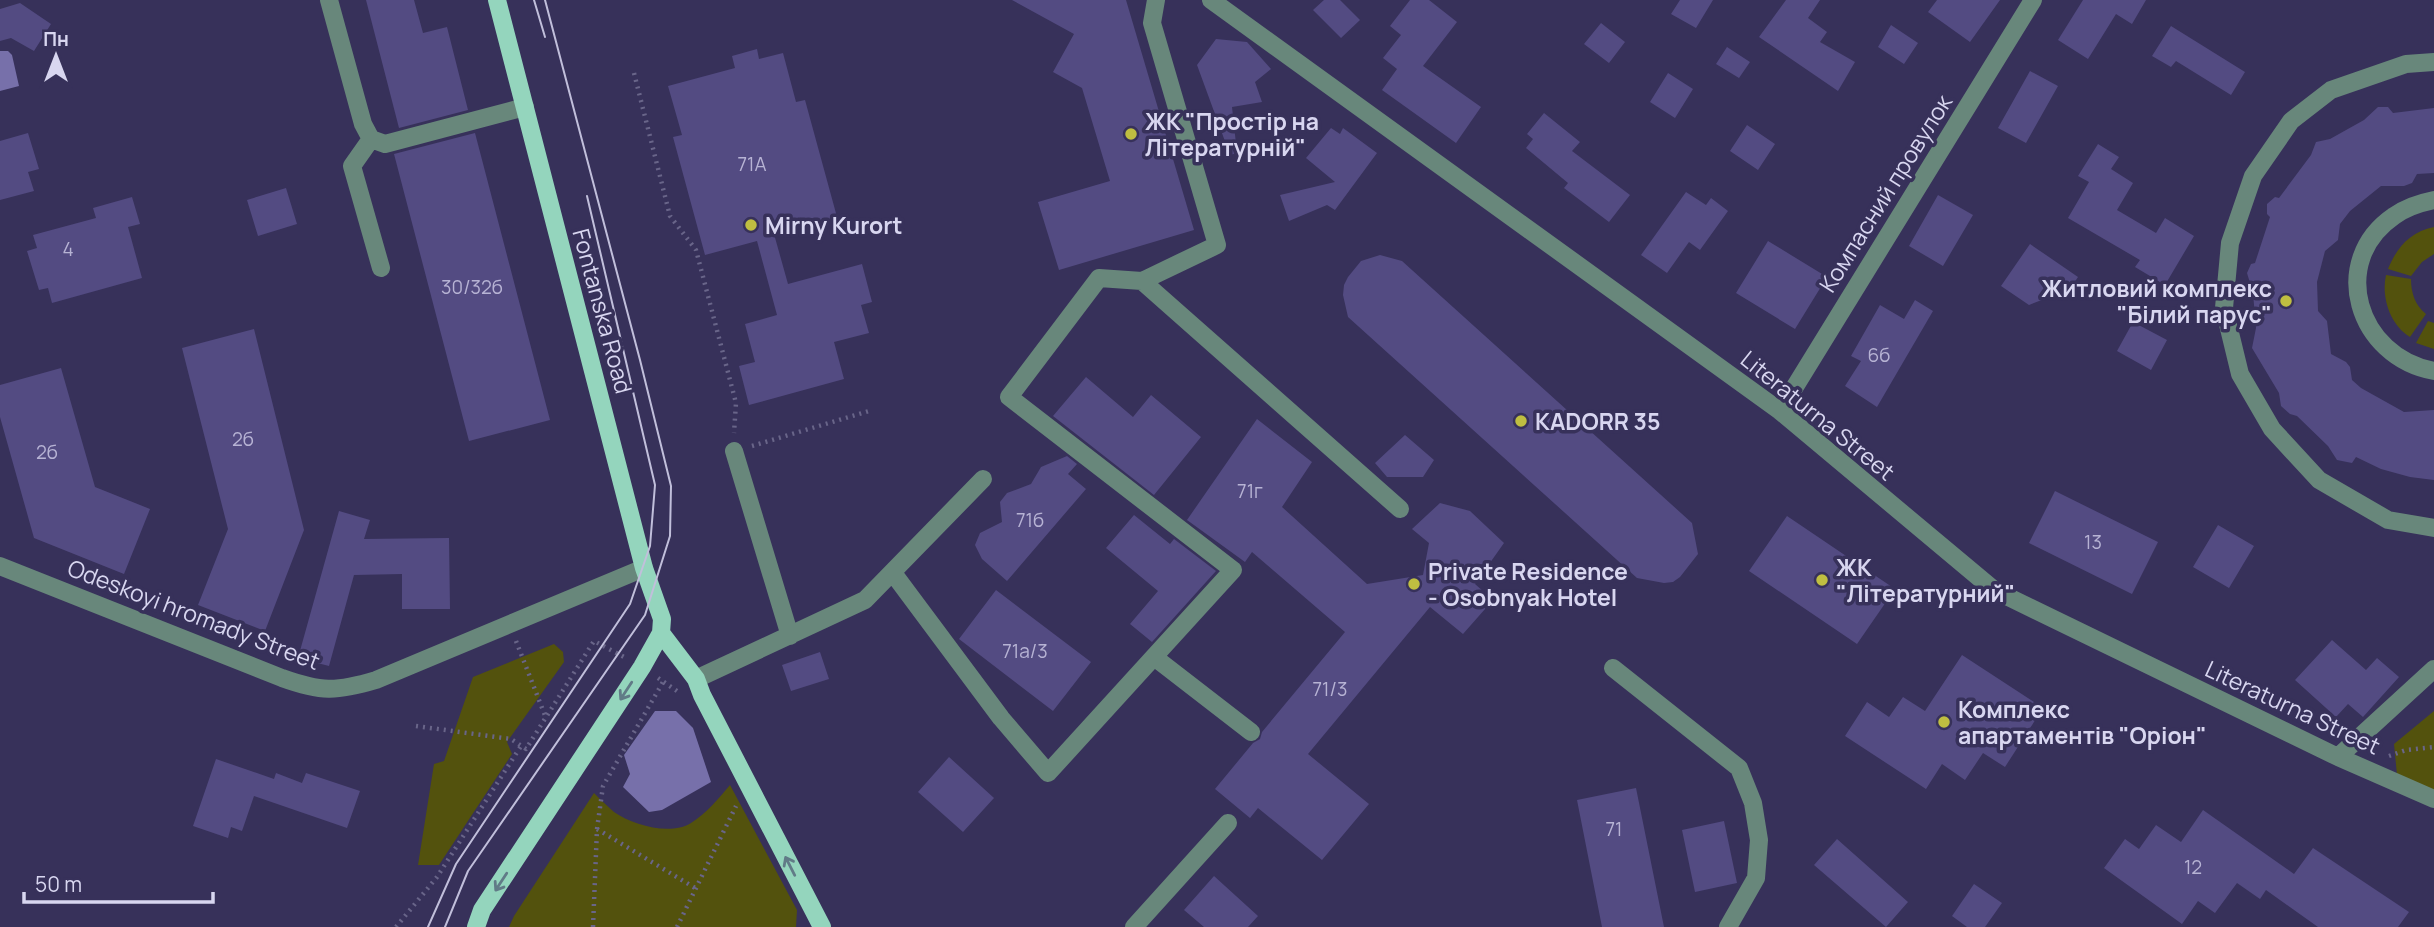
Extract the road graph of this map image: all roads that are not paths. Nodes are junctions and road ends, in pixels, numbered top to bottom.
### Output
1 (329, 0) edge
2 (497, 0) edge
3 (1156, 0) edge
4 (1210, 0) edge
5 (2033, 0) edge
6 (2434, 62) edge
7 (525, 107) junction
8 (371, 139) junction
9 (2434, 200) edge
10 (382, 268) dead end
11 (1142, 281) junction
12 (2434, 371) edge
13 (1780, 411) junction
14 (734, 451) road end
15 (983, 479) dead end
16 (1400, 509) dead end
17 (2434, 528) edge
18 (0, 566) edge
19 (644, 568) junction
20 (893, 573) junction
21 (661, 633) junction
22 (790, 636) junction
23 (1154, 657) junction
24 (1613, 668) dead end
25 (2434, 669) edge
26 (696, 679) junction
27 (1251, 732) dead end
28 (2338, 758) junction
29 (2434, 799) edge
30 (1228, 823) dead end
31 (476, 927) edge
32 (822, 927) edge
33 (1134, 927) edge
34 (1728, 927) edge

1 - 8 street
2 - 7 main road, Fontanska Road
3 - 11 street
4 - 13 street, Literaturna Street
5 - 13 street, Компасний провулок
6 - 17 street
7 - 8 street
7 - 19 main road, Fontanska Road
8 - 10 street
9 - 12 street
11 - 16 street
11 - 23 street
13 - 28 street, Literaturna Street
14 - 22 street
15 - 20 street
18 - 19 street, Odeskoyi hromady Street
19 - 21 main road, Fontanska Road
20 - 22 street
20 - 23 street
21 - 26 main road, Fontanska Road
21 -> 31 main road
22 - 26 street
23 - 27 street
24 - 34 street
25 - 28 street
32 -> 26 main road, Fontanska Road
28 - 29 street, Literaturna Street
30 - 33 street

